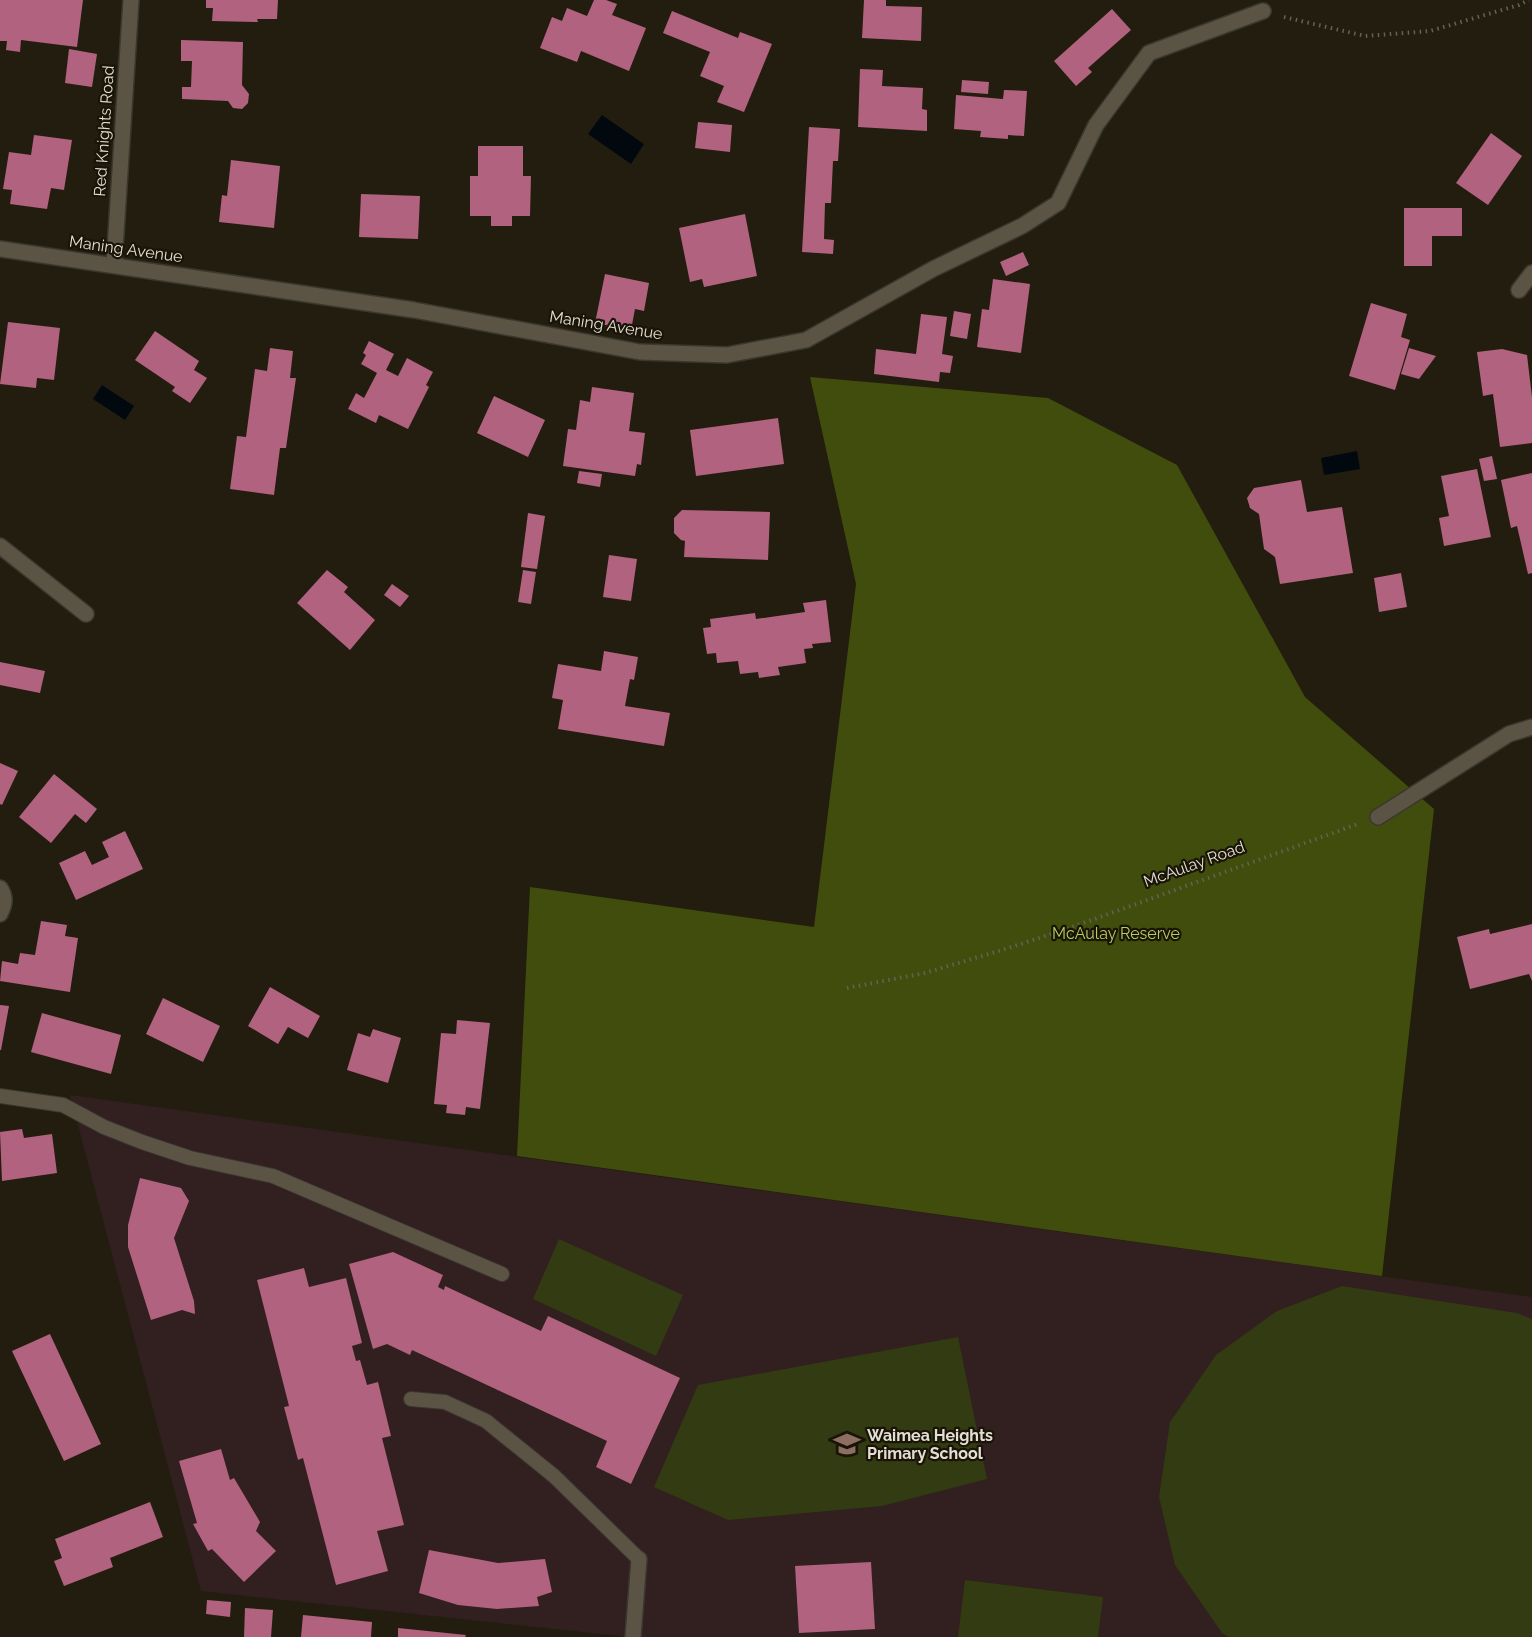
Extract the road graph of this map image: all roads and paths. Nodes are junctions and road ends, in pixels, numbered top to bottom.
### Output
1 (131, 0) edge
2 (1529, 0) edge
3 (1263, 11) joint
4 (0, 249) edge
5 (114, 265) junction
6 (1532, 273) edge
7 (1519, 290) dead end
8 (0, 546) edge
9 (86, 614) dead end
10 (1532, 728) edge
11 (1378, 817) joint
12 (0, 888) edge
13 (0, 914) edge
14 (847, 988) dead end
15 (0, 1096) edge
16 (502, 1274) dead end
17 (411, 1399) dead end
18 (639, 1559) joint
19 (633, 1637) edge

1 - 5 street, Red Knights Road
2 - 3 path
3 - 5 street, Maning Avenue
4 - 5 street, Maning Avenue
6 - 7 street
8 - 9 street
10 - 11 street
11 - 14 path, McAulay Road
12 - 13 street
15 - 16 lane
17 - 18 lane
18 - 19 street

